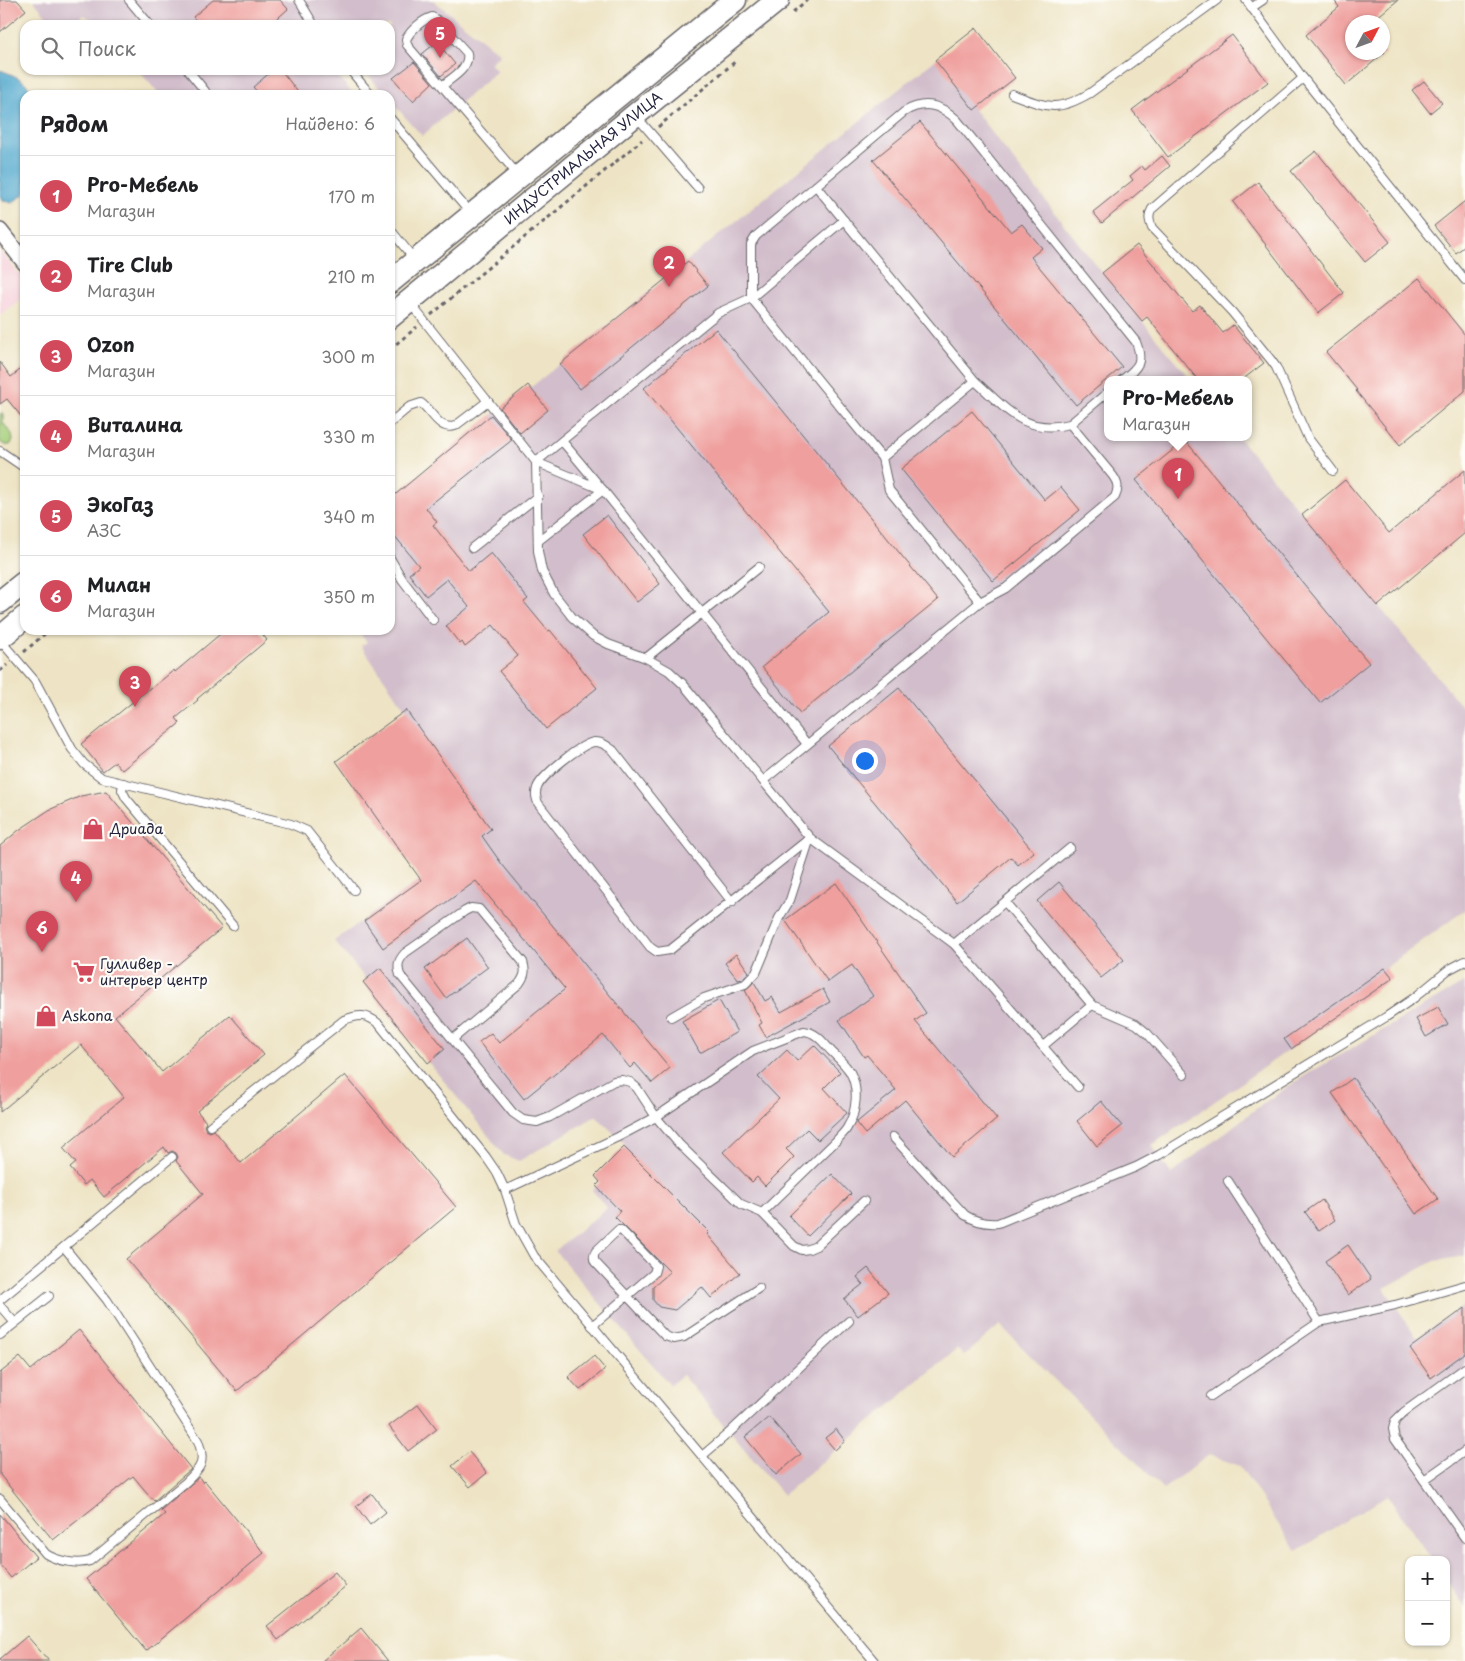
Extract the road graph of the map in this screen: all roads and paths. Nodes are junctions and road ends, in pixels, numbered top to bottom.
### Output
1 (128, 0) edge
2 (299, 0) edge
3 (735, 0) edge
4 (807, 0) edge
5 (1217, 0) edge
6 (1246, 0) edge
7 (1263, 0) edge
8 (1251, 8) junction
9 (782, 9) edge
10 (146, 20) edge
11 (311, 20) edge
12 (738, 59) dead end
13 (192, 75) edge
14 (354, 75) edge
15 (1303, 78) junction
16 (443, 86) junction
17 (205, 90) dead end
18 (367, 90) edge
19 (1012, 94) dead end
20 (635, 115) junction
21 (395, 124) edge
22 (650, 133) junction
23 (519, 176) junction
24 (816, 186) junction
25 (698, 188) dead end
26 (472, 215) junction
27 (844, 220) junction
28 (0, 231) edge
29 (395, 235) edge
30 (20, 257) edge
31 (415, 261) junction
32 (395, 278) edge
33 (1465, 280) edge
34 (751, 298) junction
35 (408, 302) junction
36 (395, 313) edge
37 (424, 321) junction
38 (395, 345) edge
39 (1127, 376) edge
40 (975, 381) junction
41 (1104, 395) edge
42 (488, 401) junction
43 (395, 419) edge
44 (1070, 424) junction
45 (562, 441) junction
46 (0, 451) edge
47 (882, 458) junction
48 (536, 462) junction
49 (20, 465) edge
50 (1333, 471) dead end
51 (602, 490) junction
52 (538, 496) junction
53 (538, 541) junction
54 (472, 548) dead end
55 (395, 567) edge
56 (759, 567) dead end
57 (20, 586) edge
58 (0, 602) edge
59 (980, 602) junction
60 (701, 613) junction
61 (433, 620) dead end
62 (20, 621) edge
63 (0, 639) edge
64 (646, 658) junction
65 (808, 744) junction
66 (763, 781) junction
67 (123, 784) junction
68 (810, 838) junction
69 (1070, 848) dead end
70 (354, 890) dead end
71 (732, 902) junction
72 (1005, 902) junction
73 (233, 926) dead end
74 (954, 944) junction
75 (1465, 961) edge
76 (1092, 1005) junction
77 (671, 1017) dead end
78 (453, 1039) junction
79 (1043, 1046) junction
80 (1184, 1075) dead end
81 (1078, 1087) dead end
82 (656, 1117) junction
83 (210, 1126) dead end
84 (893, 1137) dead end
85 (172, 1157) dead end
86 (1228, 1181) dead end
87 (505, 1190) junction
88 (864, 1201) dead end
89 (762, 1213) junction
90 (64, 1247) junction
91 (1465, 1285) edge
92 (759, 1288) dead end
93 (49, 1296) dead end
94 (627, 1296) junction
95 (0, 1300) edge
96 (0, 1306) edge
97 (848, 1321) dead end
98 (1318, 1322) junction
99 (15, 1323) junction
100 (592, 1326) junction
101 (0, 1335) edge
102 (1465, 1369) edge
103 (1211, 1396) dead end
104 (1465, 1451) edge
105 (702, 1456) junction
106 (1424, 1480) junction
107 (0, 1499) edge
108 (1465, 1538) edge
109 (874, 1661) edge

1 - 10 lane
2 - 11 lane
3 - 23 main road, ИНДУСТРИАЛЬНАЯ УЛИЦА
4 - 9 path
5 - 19 lane
6 - 8 lane
7 - 8 lane
8 - 15 lane
9 - 20 main road, ИНДУСТРИАЛЬНАЯ УЛИЦА
12 - 22 path
13 - 17 lane
14 - 18 lane
15 - 33 lane
15 - 50 lane
16 - 16 lane
16 - 23 lane
20 - 22 lane
20 - 35 main road, ИНДУСТРИАЛЬНАЯ УЛИЦА
21 - 26 lane
22 - 25 lane
22 - 37 path
23 - 26 main road, ИНДУСТРИАЛЬНАЯ УЛИЦА
24 - 27 lane
24 - 34 lane
24 - 39 lane
26 - 31 main road, ИНДУСТРИАЛЬНАЯ УЛИЦА
27 - 34 lane
27 - 40 lane
28 - 30 street
29 - 31 lane
31 - 32 main road, ИНДУСТРИАЛЬНАЯ УЛИЦА
34 - 45 lane
34 - 47 lane
35 - 36 main road, ИНДУСТРИАЛЬНАЯ УЛИЦА
35 - 37 lane
37 - 38 path
37 - 42 lane
40 - 44 lane
40 - 47 lane
41 - 44 lane
42 - 43 lane
42 - 48 lane
44 - 59 lane
45 - 48 lane
45 - 51 lane
46 - 49 lane
47 - 59 lane
48 - 51 lane
48 - 52 lane
51 - 53 lane
51 - 60 lane
52 - 53 lane
52 - 54 lane
53 - 64 lane
55 - 61 lane
56 - 60 lane
57 - 58 main road
59 - 65 lane
60 - 64 lane
60 - 65 lane
62 - 63 main road
63 - 67 lane
64 - 66 lane
65 - 66 lane
66 - 68 lane
67 - 70 lane
67 - 73 lane
68 - 71 lane
68 - 74 lane
68 - 77 lane
69 - 72 lane
71 - 71 lane
72 - 74 lane
72 - 76 lane
74 - 79 lane
75 - 84 lane
76 - 79 lane
76 - 80 lane
78 - 78 lane
78 - 82 lane
79 - 81 lane
82 - 87 lane
82 - 89 lane
82 - 89 lane
83 - 87 lane
85 - 90 lane
86 - 98 lane
87 - 100 lane
88 - 89 lane
90 - 95 lane
90 - 107 lane
91 - 98 lane
92 - 94 lane
93 - 99 lane
94 - 94 lane
94 - 100 lane
96 - 99 lane
97 - 105 lane
98 - 103 lane
99 - 101 lane
100 - 105 lane
102 - 106 lane
104 - 106 lane
105 - 109 lane
106 - 108 lane

